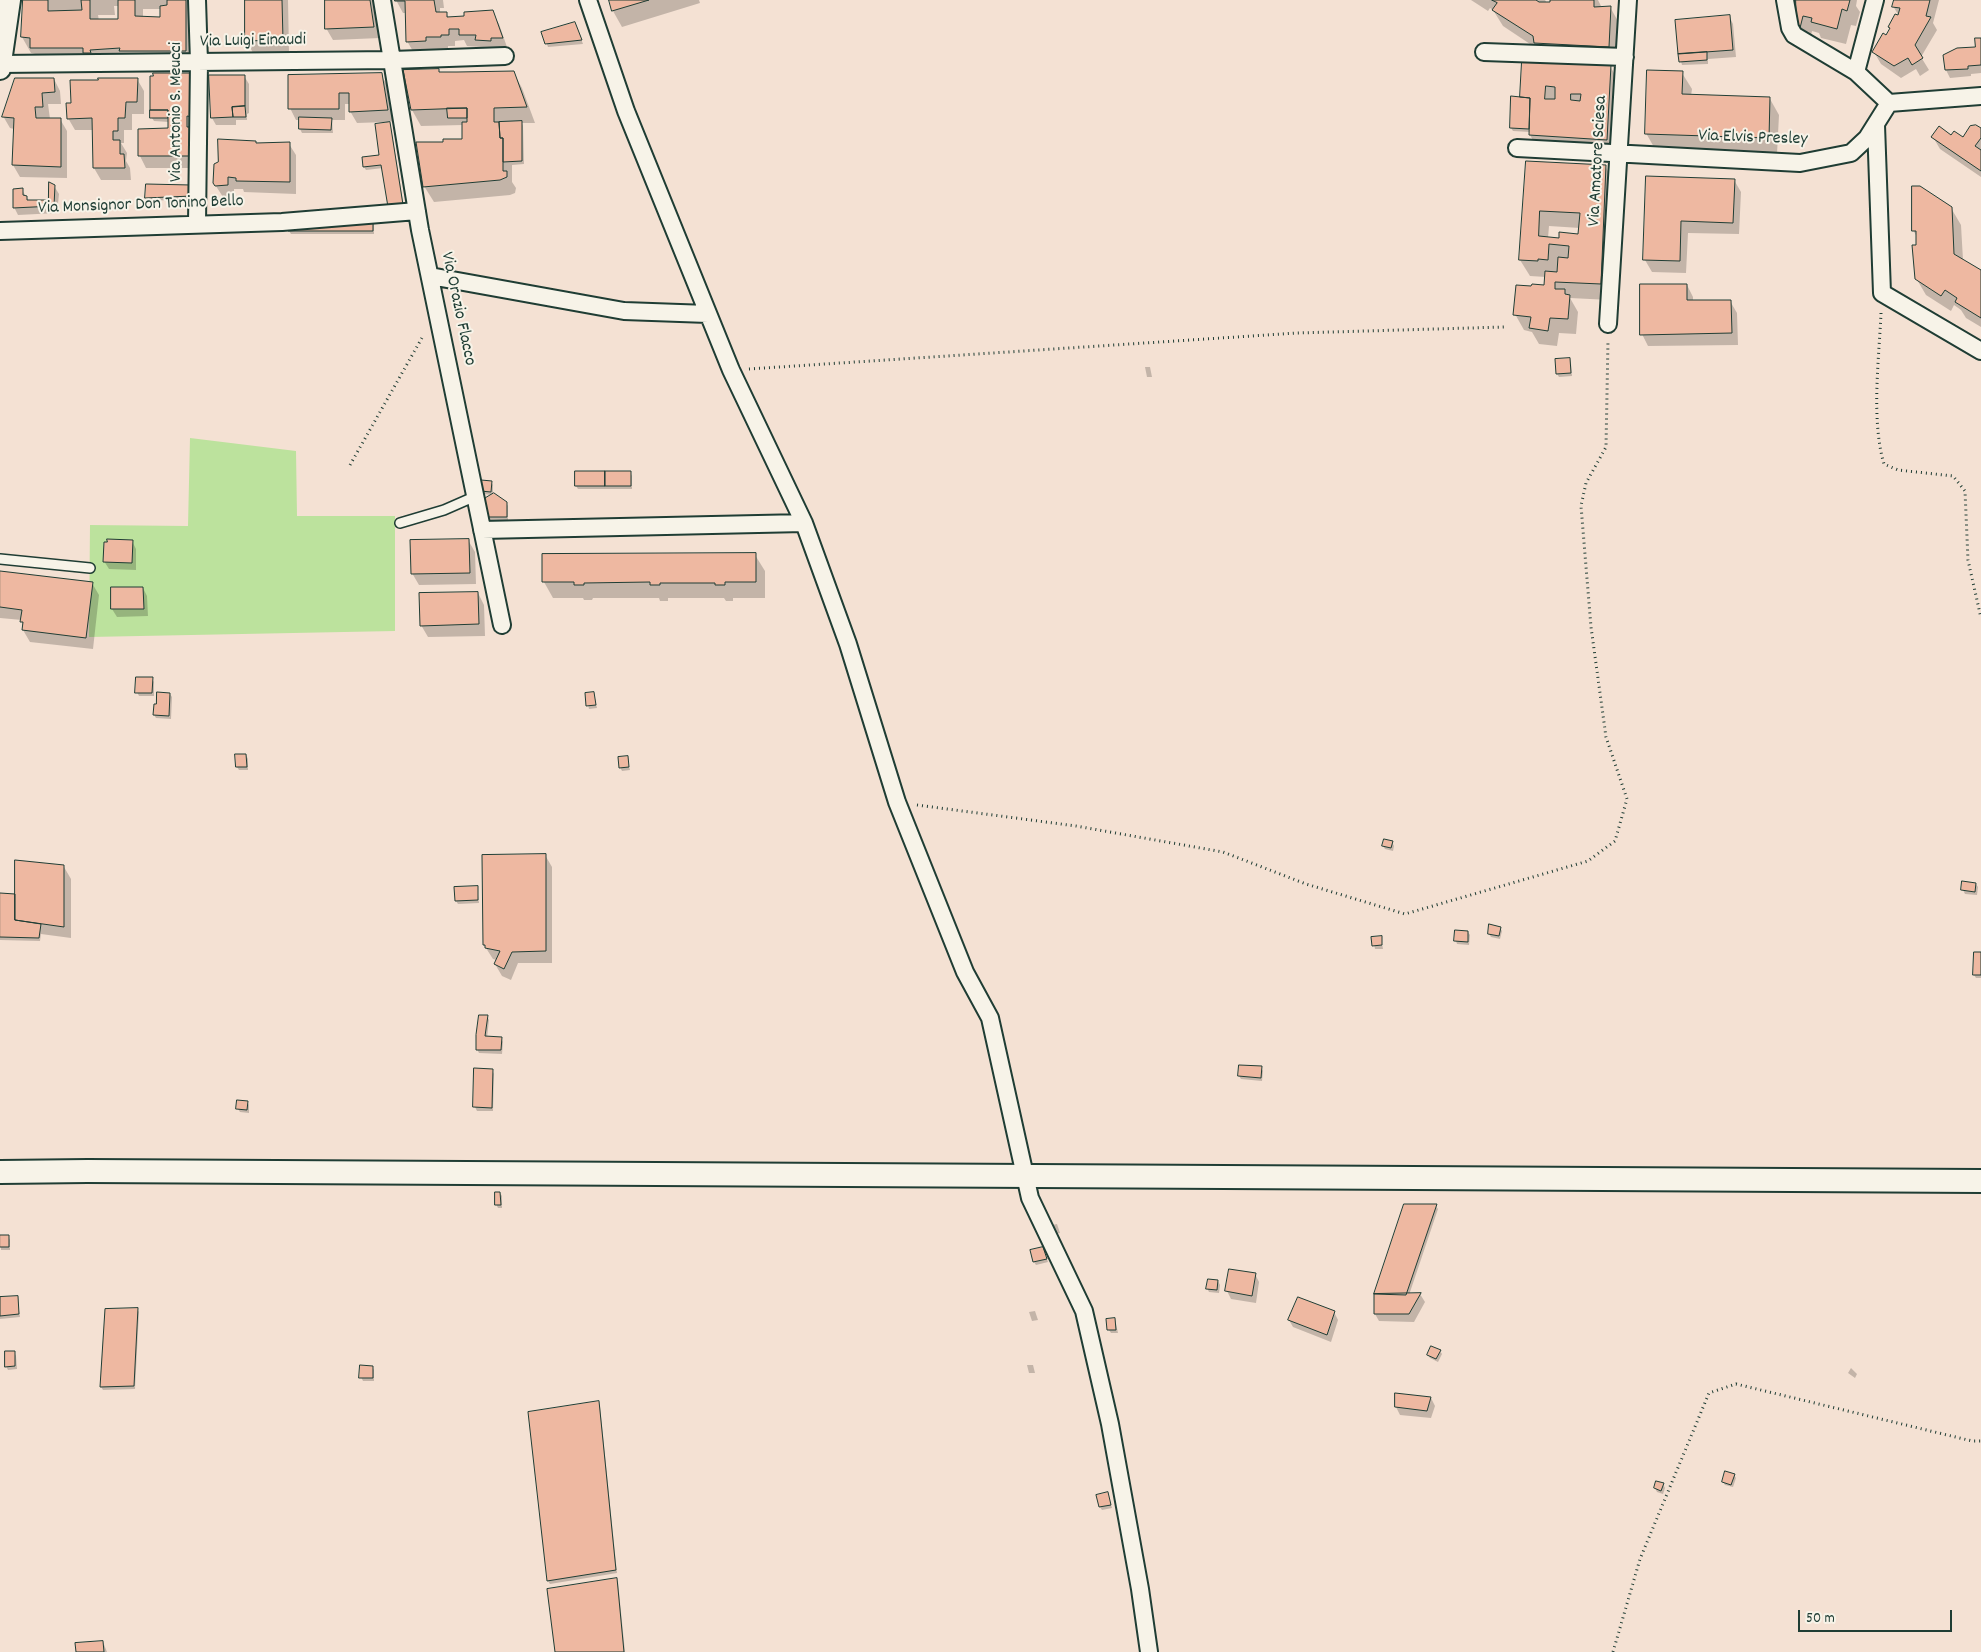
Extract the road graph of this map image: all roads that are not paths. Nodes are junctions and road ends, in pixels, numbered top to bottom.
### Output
1 (10, 0) edge
2 (197, 0) edge
3 (382, 0) edge
4 (588, 0) edge
5 (1628, 0) edge
6 (1785, 0) edge
7 (1874, 0) edge
8 (1484, 52) dead end
9 (505, 56) dead end
10 (1625, 57) junction
11 (392, 60) junction
12 (199, 62) junction
13 (1, 66) edge
14 (1856, 72) junction
15 (1981, 96) edge
16 (1889, 104) junction
17 (1876, 125) junction
18 (1517, 148) dead end
19 (1620, 153) junction
20 (417, 211) junction
21 (197, 224) junction
22 (0, 232) edge
23 (430, 276) junction
24 (708, 314) junction
25 (1608, 324) road end
26 (1981, 350) edge
27 (476, 496) junction
28 (400, 523) dead end
29 (804, 523) junction
30 (482, 530) junction
31 (0, 559) edge
32 (90, 568) dead end
33 (502, 625) dead end
34 (0, 1172) edge
35 (1025, 1176) junction
36 (1981, 1181) edge
37 (1149, 1652) edge

1 - 13 street
2 - 12 street, Via Antonio S. Meucci
3 - 11 street, Via Orazio Flacco
4 - 24 street
5 - 10 street, Via Amatore Sciesa
6 - 14 street
7 - 14 street
8 - 10 street
9 - 11 street, Via Luigi Einaudi
10 - 19 street, Via Amatore Sciesa
11 - 12 street, Via Luigi Einaudi
11 - 20 street, Via Orazio Flacco
12 - 13 street, Via Luigi Einaudi
12 - 21 street, Via Antonio S. Meucci
14 - 16 street
15 - 16 street
16 - 17 street, Via Elvis Presley
17 - 19 street, Via Elvis Presley
17 - 26 street
18 - 19 street, Via Elvis Presley
19 - 25 street, Via Amatore Sciesa
20 - 21 street, Via Monsignor Don Tonino Bello
20 - 23 street, Via Orazio Flacco
21 - 22 street, Via Monsignor Don Tonino Bello
23 - 24 street
23 - 27 street, Via Orazio Flacco
24 - 29 street
27 - 28 lane
27 - 30 street, Via Orazio Flacco
29 - 30 street
29 - 35 street
30 - 33 street, Via Orazio Flacco
31 - 32 lane
34 - 35 main road
35 - 36 main road
35 - 37 street

